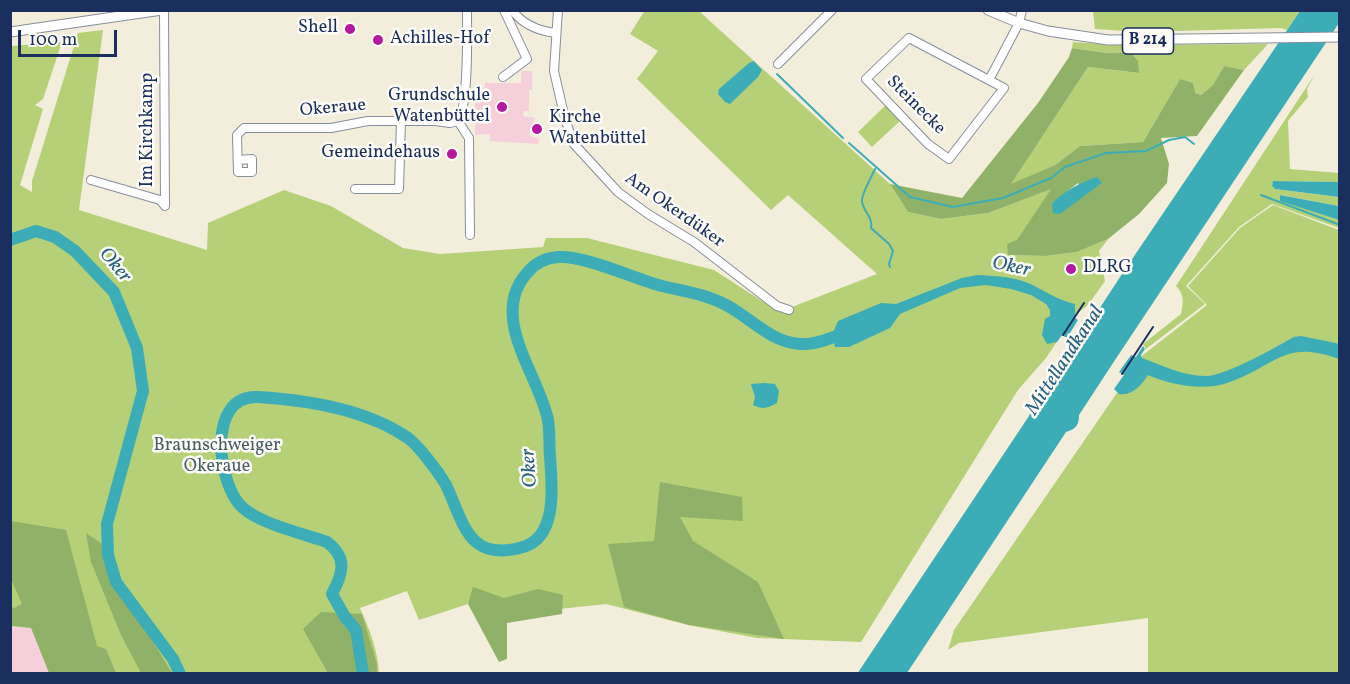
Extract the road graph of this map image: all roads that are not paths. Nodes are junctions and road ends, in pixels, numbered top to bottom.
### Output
1 (163, 10) edge
2 (467, 10) edge
3 (504, 10) edge
4 (512, 10) edge
5 (558, 10) edge
6 (832, 10) edge
7 (988, 10) edge
8 (1022, 10) edge
9 (1019, 23) junction
10 (10, 32) edge
11 (556, 33) junction
12 (1340, 37) edge
13 (778, 64) dead end
14 (503, 77) dead end
15 (989, 80) junction
16 (401, 120) junction
17 (458, 121) junction
18 (238, 160) dead end
19 (91, 180) dead end
20 (356, 189) dead end
21 (470, 235) dead end
22 (789, 310) dead end

1 - 10 main road
1 - 19 street, Im Kirchkamp
2 - 17 street
3 - 14 street
4 - 11 street
5 - 11 street, Am Okerdüker
6 - 13 street
7 - 9 main road, B 214
8 - 9 street
9 - 12 main road, B 214
9 - 15 street
11 - 22 street, Am Okerdüker
15 - 15 street, Steinecke
16 - 17 street, Okeraue
16 - 18 street, Okeraue
16 - 20 street
17 - 21 street

